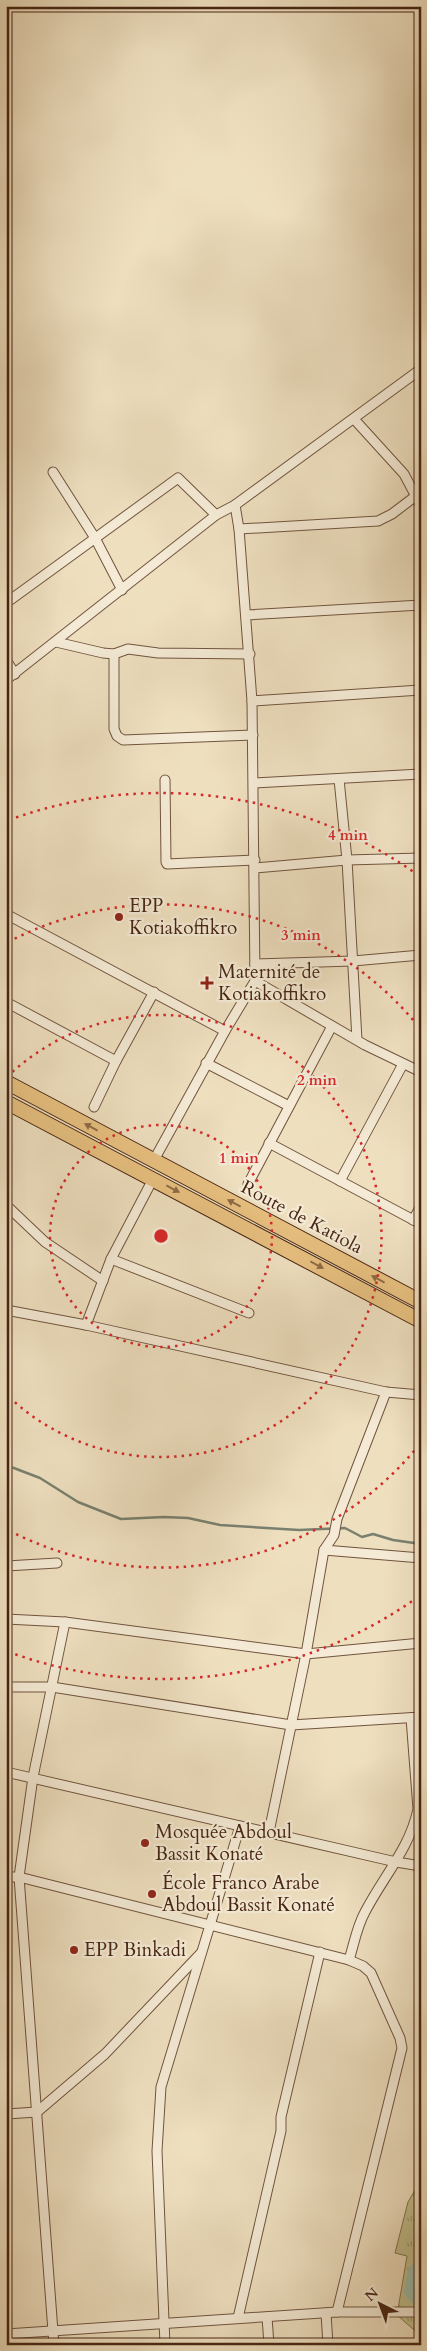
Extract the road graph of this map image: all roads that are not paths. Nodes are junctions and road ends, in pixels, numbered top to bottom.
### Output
1 (421, 369) edge
2 (354, 419) junction
3 (53, 472) dead end
4 (418, 494) edge
5 (235, 505) junction
6 (421, 506) edge
7 (216, 515) junction
8 (239, 529) junction
9 (95, 538) junction
10 (122, 590) junction
11 (6, 603) edge
12 (421, 605) edge
13 (246, 615) junction
14 (56, 642) junction
15 (114, 654) junction
16 (250, 654) junction
17 (6, 660) edge
18 (15, 674) junction
19 (6, 680) edge
20 (421, 690) edge
21 (252, 701) junction
22 (253, 735) junction
23 (421, 774) edge
24 (339, 779) junction
25 (165, 780) dead end
26 (254, 783) junction
27 (421, 858) edge
28 (348, 860) junction
29 (255, 864) junction
30 (6, 914) edge
31 (421, 955) edge
32 (354, 961) junction
33 (255, 964) junction
34 (255, 981) junction
35 (154, 992) junction
36 (6, 1002) edge
37 (332, 1026) junction
38 (225, 1031) junction
39 (357, 1040) junction
40 (116, 1061) junction
41 (206, 1063) junction
42 (403, 1064) junction
43 (421, 1072) edge
44 (6, 1082) edge
45 (6, 1102) edge
46 (289, 1106) junction
47 (94, 1107) dead end
48 (270, 1143) junction
49 (154, 1160) junction
50 (153, 1178) junction
51 (340, 1181) junction
52 (248, 1184) dead end
53 (6, 1205) edge
54 (421, 1206) edge
55 (417, 1222) edge
56 (112, 1259) junction
57 (103, 1281) junction
58 (421, 1302) edge
59 (6, 1310) edge
60 (249, 1313) dead end
61 (421, 1321) edge
62 (86, 1325) junction
63 (386, 1392) junction
64 (421, 1395) edge
65 (324, 1550) junction
66 (421, 1558) edge
67 (57, 1563) dead end
68 (6, 1566) edge
69 (6, 1619) edge
70 (65, 1622) junction
71 (421, 1643) edge
72 (306, 1654) junction
73 (6, 1687) edge
74 (52, 1687) junction
75 (421, 1717) edge
76 (411, 1718) junction
77 (291, 1725) junction
78 (6, 1772) edge
79 (33, 1777) junction
80 (240, 1826) junction
81 (268, 1832) junction
82 (396, 1862) junction
83 (421, 1866) edge
84 (6, 1877) edge
85 (19, 1877) junction
86 (211, 1926) junction
87 (203, 1951) junction
88 (320, 1952) junction
89 (349, 1960) junction
90 (38, 2112) junction
91 (6, 2114) edge
92 (337, 2312) junction
93 (421, 2312) edge
94 (326, 2313) junction
95 (268, 2317) junction
96 (238, 2318) junction
97 (164, 2323) junction
98 (53, 2332) junction
99 (6, 2334) edge
100 (54, 2345) edge
101 (165, 2345) edge
102 (269, 2345) edge
103 (328, 2345) edge

1 - 2 street
2 - 4 street
2 - 5 street
3 - 9 street
4 - 6 street
4 - 8 street
5 - 7 street
5 - 8 street
7 - 9 street
7 - 10 street
8 - 13 street
9 - 10 street
9 - 11 street
10 - 14 street
12 - 13 street
13 - 16 street
14 - 15 street
14 - 18 street
15 - 16 street
15 - 22 street
16 - 21 street
17 - 18 street
18 - 19 street
20 - 21 street
21 - 22 street
22 - 26 street
23 - 24 street
24 - 26 street
24 - 28 street
25 - 29 street
26 - 29 street
27 - 28 street
28 - 29 street
28 - 32 street
29 - 33 street
30 - 35 street
31 - 32 street
32 - 33 street
32 - 39 street
33 - 34 street
34 - 37 street
34 - 38 street
35 - 38 street
35 - 40 street
36 - 40 street
37 - 39 street
37 - 46 street
38 - 41 street
39 - 42 street
40 - 47 street
41 - 46 street
41 - 49 street
42 - 43 street
42 - 51 street
49 -> 44 highway, Route de Katiola
45 - 50 highway, Route de Katiola
46 - 48 street
48 - 51 street
48 - 52 street
58 -> 49 highway, Route de Katiola
50 - 56 street
50 -> 61 highway, Route de Katiola
51 - 55 street
53 - 57 street
54 - 55 street
56 - 57 street
56 - 60 street
57 - 62 street
59 - 62 street
62 - 63 street
63 - 64 street
63 - 65 street
65 - 66 street
65 - 72 street
67 - 68 street
69 - 70 street
70 - 72 street
70 - 74 street
71 - 72 street
72 - 77 street
73 - 74 street
74 - 77 street
74 - 79 street
75 - 76 street
76 - 77 street
76 - 82 street
77 - 81 street
78 - 79 street
79 - 80 street
79 - 85 street
80 - 81 street
80 - 86 street
81 - 82 street
82 - 83 street
82 - 89 street
84 - 85 street
85 - 86 street
85 - 90 street
86 - 87 street
86 - 88 street
87 - 90 street
87 - 97 street
88 - 89 street
88 - 96 street
89 - 92 street
90 - 91 street
90 - 98 street
92 - 93 street
92 - 94 street
94 - 95 street
94 - 103 street
95 - 96 street
95 - 102 street
96 - 97 street
97 - 98 street
97 - 101 street
98 - 99 street
98 - 100 street

